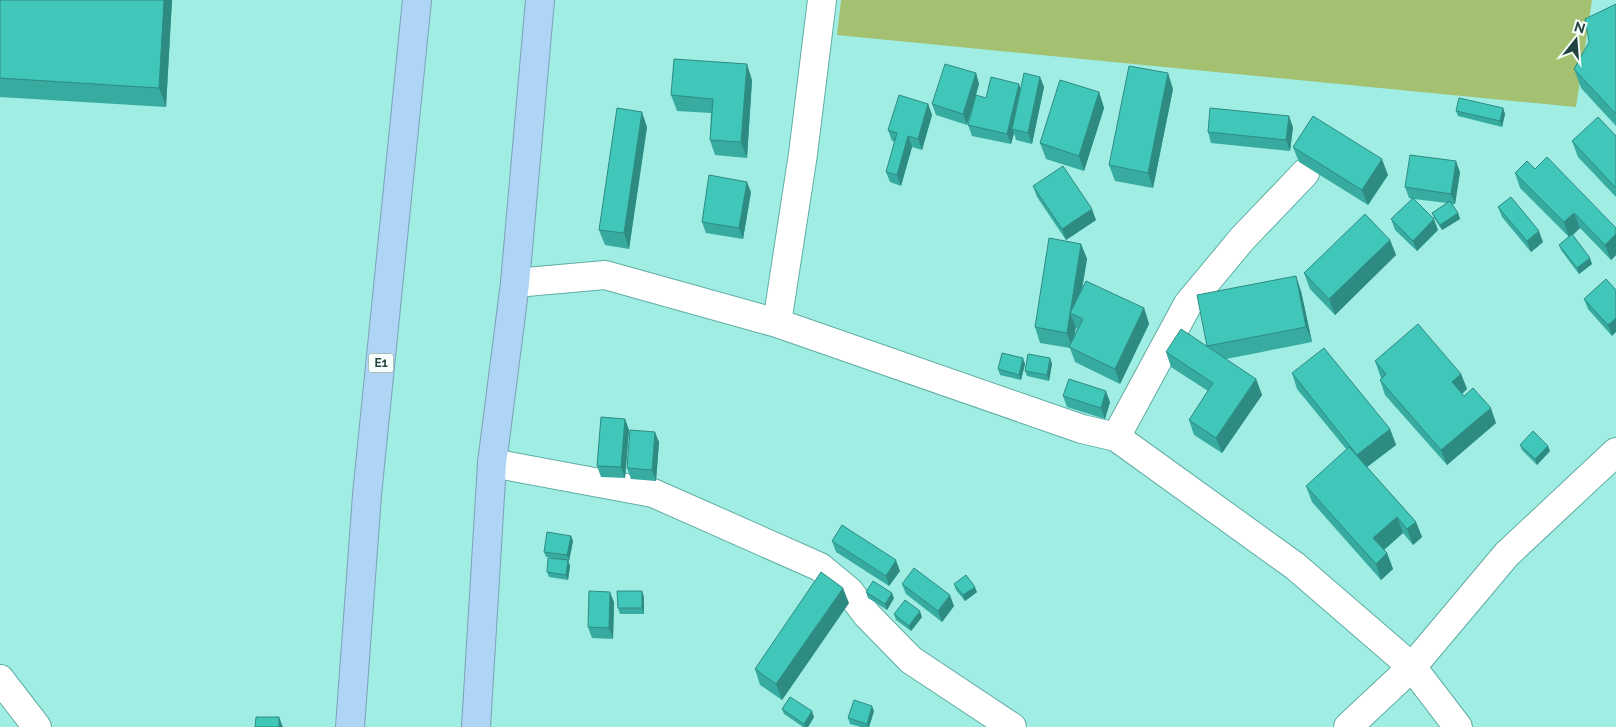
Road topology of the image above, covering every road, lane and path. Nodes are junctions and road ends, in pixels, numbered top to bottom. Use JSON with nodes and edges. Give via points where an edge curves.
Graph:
{"nodes":[{"id":1,"x":417,"y":0,"type":"edge"},
{"id":2,"x":540,"y":0,"type":"edge"},
{"id":3,"x":822,"y":0,"type":"edge"},
{"id":4,"x":1305,"y":173,"type":"edge"},
{"id":5,"x":515,"y":283,"type":"junction"},
{"id":6,"x":777,"y":323,"type":"junction"},
{"id":7,"x":1116,"y":437,"type":"junction"},
{"id":8,"x":1616,"y":452,"type":"edge"},
{"id":9,"x":492,"y":463,"type":"junction"},
{"id":10,"x":1412,"y":667,"type":"junction"},
{"id":11,"x":0,"y":679,"type":"edge"},
{"id":12,"x":37,"y":727,"type":"edge"},
{"id":13,"x":350,"y":727,"type":"edge"},
{"id":14,"x":476,"y":727,"type":"edge"},
{"id":15,"x":1012,"y":727,"type":"edge"},
{"id":16,"x":1348,"y":727,"type":"edge"},
{"id":17,"x":1458,"y":727,"type":"edge"}],
"edges":[{"from":1,"to":13,"type":"highway","number":"E1","via":[[367,495]]},
{"from":2,"to":5,"type":"highway"},
{"from":3,"to":6,"type":"street"},
{"from":4,"to":7,"type":"street","via":[[1242,238],[1188,304]]},
{"from":5,"to":6,"type":"street","via":[[605,275]]},
{"from":5,"to":9,"type":"highway"},
{"from":6,"to":7,"type":"street","via":[[1082,429]]},
{"from":7,"to":10,"type":"street","via":[[1295,566]]},
{"from":8,"to":10,"type":"street","via":[[1507,554]]},
{"from":9,"to":14,"type":"highway"},
{"from":9,"to":15,"type":"street","via":[[653,493],[820,567],[849,591],[867,615],[911,660]]},
{"from":10,"to":16,"type":"street"},
{"from":10,"to":17,"type":"street"},
{"from":11,"to":12,"type":"street"}]}
